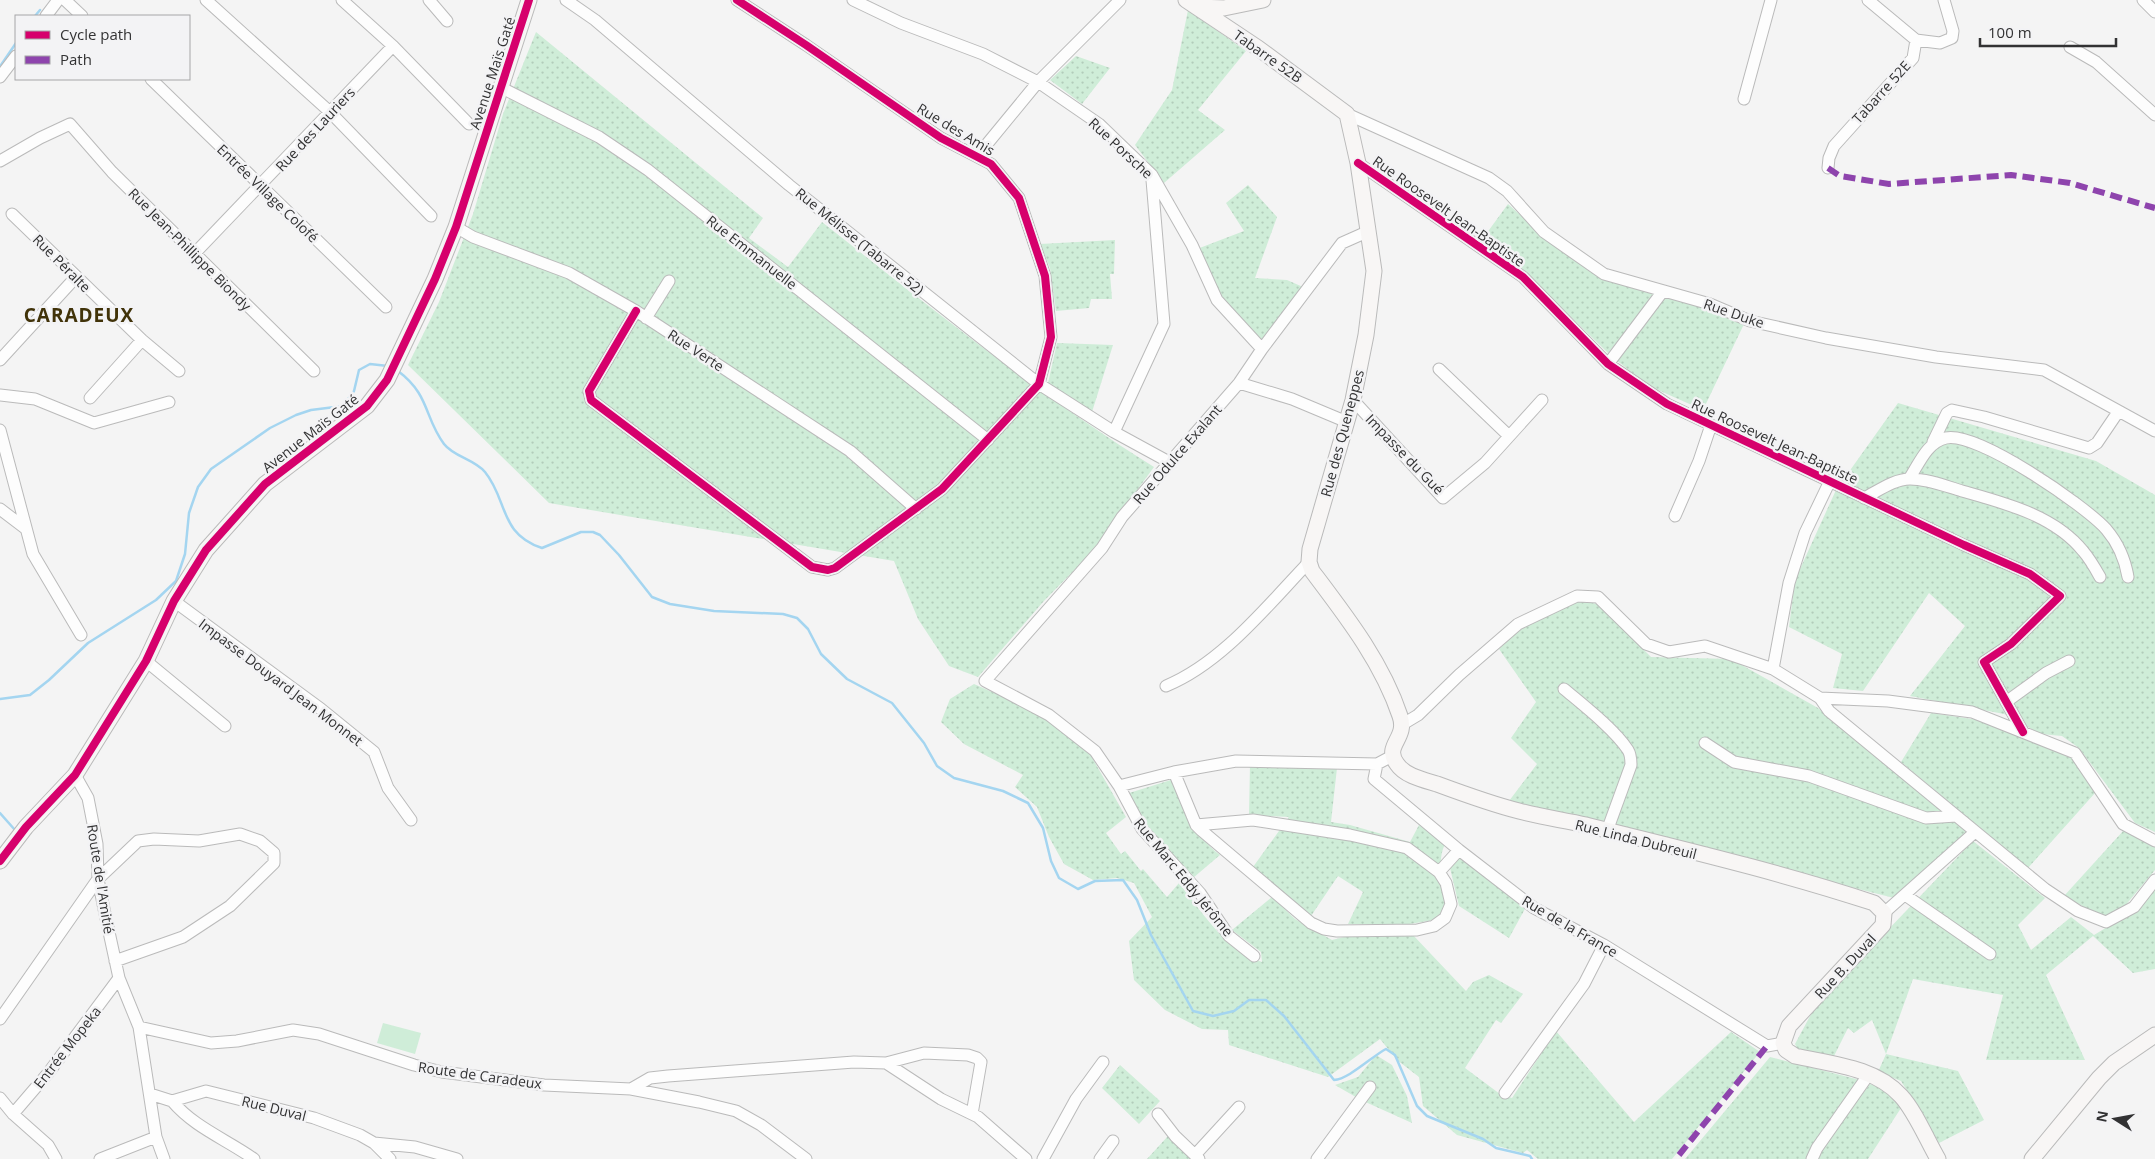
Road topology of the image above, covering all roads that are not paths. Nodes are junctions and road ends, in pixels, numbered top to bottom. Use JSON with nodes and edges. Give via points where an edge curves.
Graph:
{"nodes":[{"id":1,"x":58,"y":0,"type":"edge"},
{"id":2,"x":65,"y":0,"type":"edge"},
{"id":3,"x":206,"y":0,"type":"edge"},
{"id":4,"x":342,"y":0,"type":"edge"},
{"id":5,"x":429,"y":0,"type":"edge"},
{"id":6,"x":529,"y":0,"type":"edge"},
{"id":7,"x":566,"y":0,"type":"edge"},
{"id":8,"x":737,"y":0,"type":"edge"},
{"id":9,"x":853,"y":0,"type":"edge"},
{"id":10,"x":1120,"y":0,"type":"edge"},
{"id":11,"x":1263,"y":0,"type":"edge"},
{"id":12,"x":1771,"y":0,"type":"edge"},
{"id":13,"x":1868,"y":0,"type":"edge"},
{"id":14,"x":1944,"y":0,"type":"edge"},
{"id":15,"x":2143,"y":0,"type":"edge"},
{"id":16,"x":1192,"y":4,"type":"edge"},
{"id":17,"x":2155,"y":12,"type":"edge"},
{"id":18,"x":47,"y":15,"type":"edge"},
{"id":19,"x":81,"y":15,"type":"edge"},
{"id":20,"x":447,"y":21,"type":"dead end"},
{"id":21,"x":1916,"y":40,"type":"junction"},
{"id":22,"x":393,"y":46,"type":"junction"},
{"id":23,"x":2070,"y":47,"type":"dead end"},
{"id":24,"x":15,"y":57,"type":"edge"},
{"id":25,"x":1,"y":74,"type":"edge"},
{"id":26,"x":152,"y":80,"type":"edge"},
{"id":27,"x":1038,"y":82,"type":"junction"},
{"id":28,"x":500,"y":87,"type":"junction"},
{"id":29,"x":1744,"y":99,"type":"dead end"},
{"id":30,"x":330,"y":112,"type":"junction"},
{"id":31,"x":1347,"y":114,"type":"junction"},
{"id":32,"x":2155,"y":115,"type":"edge"},
{"id":33,"x":470,"y":124,"type":"dead end"},
{"id":34,"x":978,"y":155,"type":"junction"},
{"id":35,"x":0,"y":161,"type":"edge"},
{"id":36,"x":1358,"y":163,"type":"junction"},
{"id":37,"x":1828,"y":168,"type":"dead end"},
{"id":38,"x":1152,"y":175,"type":"junction"},
{"id":39,"x":1380,"y":178,"type":"junction"},
{"id":40,"x":261,"y":186,"type":"junction"},
{"id":41,"x":1363,"y":196,"type":"junction"},
{"id":42,"x":12,"y":214,"type":"dead end"},
{"id":43,"x":431,"y":216,"type":"dead end"},
{"id":44,"x":456,"y":227,"type":"junction"},
{"id":45,"x":1369,"y":231,"type":"junction"},
{"id":46,"x":194,"y":254,"type":"junction"},
{"id":47,"x":76,"y":278,"type":"junction"},
{"id":48,"x":669,"y":281,"type":"dead end"},
{"id":49,"x":1663,"y":291,"type":"junction"},
{"id":50,"x":386,"y":308,"type":"dead end"},
{"id":51,"x":636,"y":311,"type":"junction"},
{"id":52,"x":646,"y":318,"type":"junction"},
{"id":53,"x":142,"y":340,"type":"junction"},
{"id":54,"x":1262,"y":349,"type":"junction"},
{"id":55,"x":0,"y":360,"type":"edge"},
{"id":56,"x":1608,"y":364,"type":"junction"},
{"id":57,"x":1439,"y":369,"type":"dead end"},
{"id":58,"x":179,"y":371,"type":"dead end"},
{"id":59,"x":314,"y":371,"type":"dead end"},
{"id":60,"x":1239,"y":383,"type":"junction"},
{"id":61,"x":1039,"y":384,"type":"junction"},
{"id":62,"x":0,"y":395,"type":"edge"},
{"id":63,"x":90,"y":398,"type":"dead end"},
{"id":64,"x":1353,"y":400,"type":"junction"},
{"id":65,"x":1542,"y":400,"type":"dead end"},
{"id":66,"x":169,"y":402,"type":"dead end"},
{"id":67,"x":2118,"y":412,"type":"junction"},
{"id":68,"x":1347,"y":422,"type":"junction"},
{"id":69,"x":1711,"y":425,"type":"junction"},
{"id":70,"x":0,"y":430,"type":"edge"},
{"id":71,"x":2155,"y":431,"type":"edge"},
{"id":72,"x":1114,"y":432,"type":"junction"},
{"id":73,"x":1509,"y":436,"type":"junction"},
{"id":74,"x":988,"y":440,"type":"junction"},
{"id":75,"x":1933,"y":442,"type":"junction"},
{"id":76,"x":1169,"y":462,"type":"junction"},
{"id":77,"x":1909,"y":479,"type":"junction"},
{"id":78,"x":1830,"y":481,"type":"junction"},
{"id":79,"x":1864,"y":498,"type":"junction"},
{"id":80,"x":0,"y":509,"type":"edge"},
{"id":81,"x":916,"y":509,"type":"junction"},
{"id":82,"x":1675,"y":516,"type":"dead end"},
{"id":83,"x":25,"y":528,"type":"junction"},
{"id":84,"x":1309,"y":562,"type":"junction"},
{"id":85,"x":2100,"y":577,"type":"dead end"},
{"id":86,"x":2128,"y":577,"type":"dead end"},
{"id":87,"x":174,"y":600,"type":"junction"},
{"id":88,"x":81,"y":635,"type":"dead end"},
{"id":89,"x":146,"y":661,"type":"junction"},
{"id":90,"x":2068,"y":661,"type":"dead end"},
{"id":91,"x":1773,"y":669,"type":"junction"},
{"id":92,"x":985,"y":681,"type":"joint"},
{"id":93,"x":1166,"y":686,"type":"dead end"},
{"id":94,"x":1564,"y":688,"type":"dead end"},
{"id":95,"x":1820,"y":698,"type":"junction"},
{"id":96,"x":2006,"y":702,"type":"junction"},
{"id":97,"x":1403,"y":724,"type":"junction"},
{"id":98,"x":225,"y":726,"type":"dead end"},
{"id":99,"x":2023,"y":732,"type":"junction"},
{"id":100,"x":1705,"y":743,"type":"dead end"},
{"id":101,"x":1392,"y":756,"type":"junction"},
{"id":102,"x":1377,"y":764,"type":"junction"},
{"id":103,"x":1174,"y":772,"type":"junction"},
{"id":104,"x":76,"y":775,"type":"junction"},
{"id":105,"x":1119,"y":786,"type":"junction"},
{"id":106,"x":1956,"y":816,"type":"junction"},
{"id":107,"x":411,"y":820,"type":"dead end"},
{"id":108,"x":1196,"y":825,"type":"junction"},
{"id":109,"x":1606,"y":832,"type":"junction"},
{"id":110,"x":1975,"y":832,"type":"junction"},
{"id":111,"x":2155,"y":841,"type":"edge"},
{"id":112,"x":1458,"y":850,"type":"junction"},
{"id":113,"x":0,"y":860,"type":"edge"},
{"id":114,"x":1439,"y":872,"type":"junction"},
{"id":115,"x":98,"y":879,"type":"junction"},
{"id":116,"x":2155,"y":880,"type":"edge"},
{"id":117,"x":1905,"y":895,"type":"junction"},
{"id":118,"x":1884,"y":913,"type":"junction"},
{"id":119,"x":1604,"y":945,"type":"junction"},
{"id":120,"x":1990,"y":954,"type":"dead end"},
{"id":121,"x":1254,"y":956,"type":"dead end"},
{"id":122,"x":115,"y":961,"type":"junction"},
{"id":123,"x":119,"y":978,"type":"junction"},
{"id":124,"x":0,"y":1019,"type":"edge"},
{"id":125,"x":139,"y":1027,"type":"junction"},
{"id":126,"x":2155,"y":1035,"type":"edge"},
{"id":127,"x":1783,"y":1043,"type":"junction"},
{"id":128,"x":1103,"y":1062,"type":"dead end"},
{"id":129,"x":886,"y":1063,"type":"junction"},
{"id":130,"x":1869,"y":1074,"type":"junction"},
{"id":131,"x":1370,"y":1087,"type":"dead end"},
{"id":132,"x":631,"y":1089,"type":"junction"},
{"id":133,"x":1505,"y":1093,"type":"dead end"},
{"id":134,"x":150,"y":1094,"type":"junction"},
{"id":135,"x":0,"y":1098,"type":"edge"},
{"id":136,"x":172,"y":1101,"type":"junction"},
{"id":137,"x":1239,"y":1107,"type":"dead end"},
{"id":138,"x":13,"y":1114,"type":"junction"},
{"id":139,"x":972,"y":1114,"type":"junction"},
{"id":140,"x":1158,"y":1114,"type":"dead end"},
{"id":141,"x":156,"y":1137,"type":"junction"},
{"id":142,"x":1113,"y":1141,"type":"dead end"},
{"id":143,"x":374,"y":1143,"type":"junction"},
{"id":144,"x":1197,"y":1157,"type":"edge"},
{"id":145,"x":54,"y":1158,"type":"edge"},
{"id":146,"x":100,"y":1159,"type":"edge"},
{"id":147,"x":164,"y":1159,"type":"edge"},
{"id":148,"x":254,"y":1159,"type":"edge"},
{"id":149,"x":390,"y":1159,"type":"edge"},
{"id":150,"x":457,"y":1159,"type":"edge"},
{"id":151,"x":806,"y":1159,"type":"edge"},
{"id":152,"x":1026,"y":1159,"type":"edge"},
{"id":153,"x":1043,"y":1159,"type":"edge"},
{"id":154,"x":1100,"y":1159,"type":"edge"},
{"id":155,"x":1317,"y":1159,"type":"edge"},
{"id":156,"x":1812,"y":1159,"type":"edge"},
{"id":157,"x":1938,"y":1159,"type":"edge"},
{"id":158,"x":2032,"y":1159,"type":"edge"}],
"edges":[{"from":1,"to":18,"type":"street"},
{"from":2,"to":19,"type":"street"},
{"from":3,"to":30,"type":"street"},
{"from":4,"to":22,"type":"street"},
{"from":5,"to":20,"type":"street"},
{"from":6,"to":28,"type":"street","name":"Avenue Maïs Gaté"},
{"from":7,"to":61,"type":"street","name":"Rue Mélisse (Tabarre 52)","via":[[595,20],[789,185]]},
{"from":8,"to":34,"type":"street","name":"Rue des Amis","via":[[941,138]]},
{"from":9,"to":27,"type":"street","name":"Rue Porsche","via":[[901,23],[983,54]]},
{"from":10,"to":27,"type":"street"},
{"from":11,"to":16,"type":"street","via":[[1224,8]]},
{"from":12,"to":29,"type":"street"},
{"from":13,"to":21,"type":"street"},
{"from":14,"to":21,"type":"street","via":[[1952,38],[1940,42]]},
{"from":15,"to":17,"type":"street"},
{"from":16,"to":31,"type":"street","name":"Tabarre 52B"},
{"from":21,"to":37,"type":"street","name":"Tabarre 52E","via":[[1912,58],[1834,146],[1828,158]]},
{"from":22,"to":30,"type":"street","name":"Rue des Lauriers"},
{"from":22,"to":33,"type":"street"},
{"from":23,"to":32,"type":"street","via":[[2096,62]]},
{"from":24,"to":25,"type":"street"},
{"from":26,"to":40,"type":"street","name":"Entrée Village Colofé"},
{"from":27,"to":34,"type":"street"},
{"from":27,"to":38,"type":"street","name":"Rue Porsche","via":[[1099,124]]},
{"from":28,"to":44,"type":"street","name":"Avenue Maïs Gaté"},
{"from":28,"to":74,"type":"street","name":"Rue Emmanuelle","via":[[599,137],[648,170]]},
{"from":30,"to":40,"type":"street","name":"Rue des Lauriers"},
{"from":30,"to":43,"type":"street"},
{"from":31,"to":36,"type":"street","name":"Rue des Queneppes"},
{"from":31,"to":49,"type":"street","name":"Rue Duke","via":[[1489,178],[1507,191],[1544,232],[1604,274]]},
{"from":34,"to":61,"type":"street","name":"Rue des Amis","via":[[991,164],[1019,198],[1044,276],[1051,337]]},
{"from":35,"to":46,"type":"street","name":"Rue Jean-Phillippe Biondy","via":[[70,124],[112,172]]},
{"from":36,"to":39,"type":"street","name":"Rue Roosevelt Jean-Baptiste"},
{"from":36,"to":41,"type":"street","name":"Rue des Queneppes"},
{"from":38,"to":54,"type":"street","name":"Rue Porsche","via":[[1192,245],[1217,300]]},
{"from":38,"to":72,"type":"street","via":[[1164,324]]},
{"from":39,"to":41,"type":"street","via":[[1369,184]]},
{"from":39,"to":56,"type":"street","name":"Rue Roosevelt Jean-Baptiste","via":[[1523,277]]},
{"from":40,"to":46,"type":"street","name":"Rue des Lauriers"},
{"from":40,"to":50,"type":"street","name":"Entrée Village Colofé"},
{"from":41,"to":45,"type":"street","name":"Rue des Queneppes"},
{"from":42,"to":47,"type":"street","name":"Rue Péralte"},
{"from":44,"to":51,"type":"street","name":"Rue Verte","via":[[473,237],[569,273]]},
{"from":44,"to":87,"type":"street","name":"Avenue Maïs Gaté","via":[[435,280],[387,380],[367,406],[265,484],[206,550]]},
{"from":45,"to":54,"type":"street","name":"Rue Odulce Exalant","via":[[1342,243]]},
{"from":45,"to":64,"type":"street","name":"Rue des Queneppes","via":[[1374,271]]},
{"from":46,"to":59,"type":"street","name":"Rue Jean-Phillippe Biondy"},
{"from":47,"to":53,"type":"street","name":"Rue Péralte"},
{"from":47,"to":55,"type":"street"},
{"from":48,"to":52,"type":"street"},
{"from":49,"to":56,"type":"street"},
{"from":49,"to":67,"type":"street","name":"Rue Duke","via":[[1710,304],[1750,321],[1826,338],[1936,357],[2044,370]]},
{"from":51,"to":52,"type":"street","name":"Rue Verte"},
{"from":51,"to":81,"type":"street","via":[[590,391],[590,400],[812,567],[835,568]]},
{"from":52,"to":81,"type":"street","name":"Rue Verte","via":[[850,451]]},
{"from":53,"to":58,"type":"street","name":"Rue Péralte"},
{"from":53,"to":63,"type":"street"},
{"from":54,"to":60,"type":"street","name":"Rue Odulce Exalant"},
{"from":56,"to":69,"type":"street","name":"Rue Roosevelt Jean-Baptiste","via":[[1667,404]]},
{"from":57,"to":73,"type":"street"},
{"from":60,"to":68,"type":"street","via":[[1292,399]]},
{"from":60,"to":76,"type":"street","name":"Rue Odulce Exalant"},
{"from":61,"to":72,"type":"street","name":"Rue Mélisse (Tabarre 52)"},
{"from":61,"to":74,"type":"street"},
{"from":62,"to":66,"type":"street","via":[[35,399],[94,422]]},
{"from":64,"to":68,"type":"street","name":"Rue des Queneppes"},
{"from":64,"to":73,"type":"street","name":"Impasse du Gué","via":[[1443,498],[1484,463]]},
{"from":65,"to":73,"type":"street","name":"Impasse du Gué"},
{"from":67,"to":71,"type":"street","name":"Rue Duke"},
{"from":67,"to":75,"type":"street","via":[[2097,443],[2089,448],[1952,410],[1947,413]]},
{"from":68,"to":84,"type":"street","name":"Rue des Queneppes"},
{"from":69,"to":78,"type":"street","name":"Rue Roosevelt Jean-Baptiste"},
{"from":69,"to":82,"type":"street"},
{"from":70,"to":83,"type":"street"},
{"from":72,"to":76,"type":"street","name":"Rue Mélisse (Tabarre 52)"},
{"from":74,"to":81,"type":"street","via":[[942,489]]},
{"from":75,"to":77,"type":"street"},
{"from":75,"to":86,"type":"street","via":[[1959,438],[1990,448],[2035,476],[2106,529],[2117,543]]},
{"from":76,"to":92,"type":"street","name":"Rue Odulce Exalant","via":[[1122,517],[1102,548]]},
{"from":77,"to":79,"type":"street"},
{"from":77,"to":85,"type":"street","via":[[1930,481],[2010,505],[2048,522],[2082,550]]},
{"from":78,"to":79,"type":"street","name":"Rue Roosevelt Jean-Baptiste"},
{"from":78,"to":91,"type":"street","via":[[1805,533],[1789,582]]},
{"from":79,"to":96,"type":"street","name":"Rue Roosevelt Jean-Baptiste","via":[[2030,574],[2060,596],[2011,644],[1984,662]]},
{"from":80,"to":83,"type":"street"},
{"from":83,"to":88,"type":"street","via":[[33,554]]},
{"from":84,"to":93,"type":"street","via":[[1220,652],[1188,677]]},
{"from":84,"to":97,"type":"street","via":[[1312,571],[1362,638]]},
{"from":87,"to":89,"type":"street","name":"Avenue Maïs Gaté"},
{"from":87,"to":107,"type":"street","name":"Impasse Douyard Jean Monnet","via":[[374,752],[388,788]]},
{"from":89,"to":98,"type":"street"},
{"from":89,"to":104,"type":"street","name":"Avenue Maïs Gaté"},
{"from":90,"to":96,"type":"street","via":[[2046,672]]},
{"from":91,"to":95,"type":"street"},
{"from":91,"to":97,"type":"street","via":[[1705,646],[1669,652],[1646,644],[1598,597],[1577,596],[1518,624],[1418,715]]},
{"from":92,"to":105,"type":"street","name":"Rue Marc Eddy Jérôme","via":[[1049,715],[1095,752]]},
{"from":94,"to":109,"type":"street","via":[[1596,716],[1631,757],[1631,765]]},
{"from":95,"to":99,"type":"street","via":[[1972,712]]},
{"from":95,"to":106,"type":"street","via":[[1829,711]]},
{"from":96,"to":99,"type":"street","name":"Rue Roosevelt Jean-Baptiste"},
{"from":97,"to":101,"type":"street"},
{"from":99,"to":111,"type":"street","via":[[2075,753],[2123,824]]},
{"from":100,"to":106,"type":"street","via":[[1734,762],[1810,776],[1926,818]]},
{"from":101,"to":102,"type":"street"},
{"from":101,"to":109,"type":"street","name":"Rue Linda Dubreuil","via":[[1408,774],[1476,798]]},
{"from":102,"to":103,"type":"street","via":[[1246,760]]},
{"from":102,"to":112,"type":"street","name":"Rue de la France","via":[[1374,779]]},
{"from":103,"to":105,"type":"street"},
{"from":103,"to":108,"type":"street"},
{"from":104,"to":113,"type":"street","name":"Avenue Maïs Gaté","via":[[26,827]]},
{"from":104,"to":115,"type":"street","name":"Route de l'Amitié","via":[[88,798],[97,844]]},
{"from":105,"to":121,"type":"street","name":"Rue Marc Eddy Jérôme","via":[[1142,829],[1200,893],[1229,936]]},
{"from":106,"to":110,"type":"street"},
{"from":108,"to":114,"type":"street","via":[[1253,820],[1350,835],[1407,848]]},
{"from":108,"to":114,"type":"street","via":[[1311,922],[1324,929],[1417,930],[1434,926],[1445,918],[1451,904],[1446,883]]},
{"from":109,"to":118,"type":"street","name":"Rue Linda Dubreuil","via":[[1833,889],[1874,903]]},
{"from":110,"to":116,"type":"street","via":[[2045,889],[2078,911],[2106,922],[2134,907]]},
{"from":110,"to":117,"type":"street","name":"Rue B. Duval"},
{"from":112,"to":114,"type":"street"},
{"from":112,"to":119,"type":"street","name":"Rue de la France","via":[[1534,908]]},
{"from":115,"to":122,"type":"street","name":"Route de l'Amitié"},
{"from":115,"to":122,"type":"street","via":[[138,841],[199,841],[240,834],[260,840],[274,853],[274,863],[230,906],[183,937]]},
{"from":115,"to":124,"type":"street"},
{"from":117,"to":118,"type":"street","name":"Rue B. Duval"},
{"from":117,"to":120,"type":"street"},
{"from":118,"to":127,"type":"street","name":"Rue B. Duval","via":[[1883,925],[1789,1026]]},
{"from":119,"to":127,"type":"street","name":"Rue de la France","via":[[1767,1046]]},
{"from":119,"to":133,"type":"street","via":[[1584,984]]},
{"from":122,"to":123,"type":"street","name":"Route de l'Amitié"},
{"from":123,"to":125,"type":"street","name":"Route de l'Amitié"},
{"from":123,"to":138,"type":"street","name":"Entrée Mopeka","via":[[49,1072]]},
{"from":125,"to":132,"type":"street","name":"Route de Caradeux","via":[[211,1043],[293,1030],[320,1034],[414,1066],[442,1072],[544,1085]]},
{"from":125,"to":134,"type":"street","name":"Route de l'Amitié"},
{"from":126,"to":158,"type":"street","via":[[2114,1063],[2099,1078]]},
{"from":127,"to":130,"type":"street","via":[[1786,1050],[1795,1056]]},
{"from":128,"to":153,"type":"street","via":[[1076,1099]]},
{"from":129,"to":132,"type":"street","via":[[854,1062],[668,1076],[650,1078]]},
{"from":129,"to":139,"type":"street","via":[[941,1099]]},
{"from":129,"to":139,"type":"street","via":[[924,1053],[978,1058],[980,1072]]},
{"from":130,"to":156,"type":"street"},
{"from":130,"to":157,"type":"street","via":[[1902,1097]]},
{"from":131,"to":155,"type":"street"},
{"from":132,"to":151,"type":"street","name":"Route de Caradeux","via":[[736,1111]]},
{"from":134,"to":136,"type":"street"},
{"from":134,"to":141,"type":"street","name":"Route de l'Amitié"},
{"from":135,"to":138,"type":"street"},
{"from":136,"to":143,"type":"street","name":"Rue Duval","via":[[206,1091],[314,1118]]},
{"from":136,"to":148,"type":"street","via":[[203,1129]]},
{"from":137,"to":144,"type":"street"},
{"from":138,"to":145,"type":"street","via":[[48,1145]]},
{"from":139,"to":152,"type":"street"},
{"from":140,"to":144,"type":"street","via":[[1174,1136]]},
{"from":141,"to":146,"type":"street"},
{"from":141,"to":147,"type":"street","name":"Route de l'Amitié"},
{"from":142,"to":154,"type":"street"},
{"from":143,"to":149,"type":"street","name":"Rue Duval"},
{"from":143,"to":150,"type":"street","via":[[416,1147]]}]}
